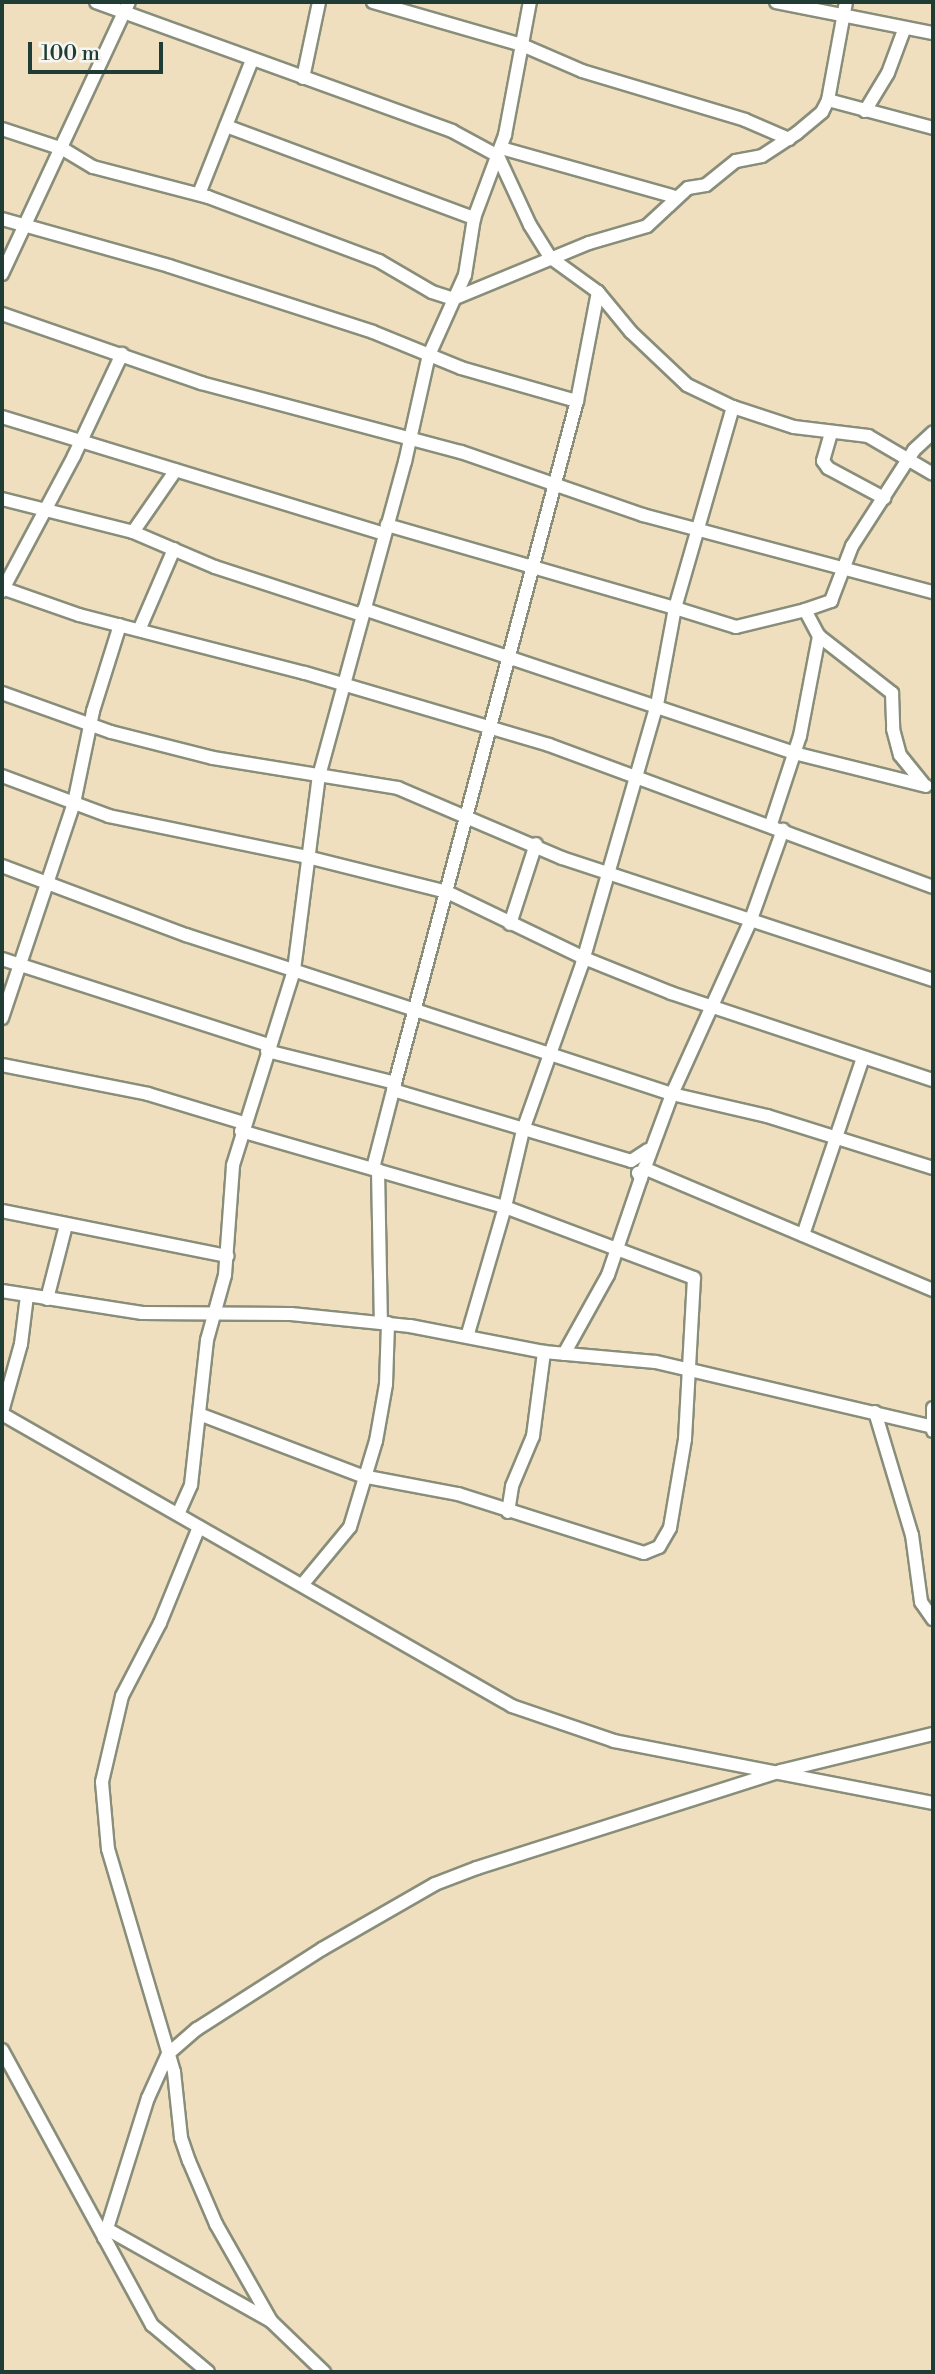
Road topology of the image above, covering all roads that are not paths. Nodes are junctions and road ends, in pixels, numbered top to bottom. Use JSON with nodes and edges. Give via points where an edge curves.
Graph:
{"nodes":[{"id":1,"x":96,"y":2,"type":"edge"},
{"id":2,"x":319,"y":2,"type":"edge"},
{"id":3,"x":373,"y":2,"type":"edge"},
{"id":4,"x":530,"y":2,"type":"edge"},
{"id":5,"x":776,"y":2,"type":"edge"},
{"id":6,"x":126,"y":7,"type":"edge"},
{"id":7,"x":845,"y":8,"type":"edge"},
{"id":8,"x":904,"y":30,"type":"junction"},
{"id":9,"x":933,"y":33,"type":"edge"},
{"id":10,"x":522,"y":46,"type":"junction"},
{"id":11,"x":252,"y":60,"type":"junction"},
{"id":12,"x":303,"y":78,"type":"junction"},
{"id":13,"x":828,"y":100,"type":"junction"},
{"id":14,"x":865,"y":111,"type":"junction"},
{"id":15,"x":226,"y":126,"type":"junction"},
{"id":16,"x":933,"y":128,"type":"edge"},
{"id":17,"x":2,"y":129,"type":"edge"},
{"id":18,"x":789,"y":139,"type":"junction"},
{"id":19,"x":63,"y":149,"type":"junction"},
{"id":20,"x":500,"y":152,"type":"junction"},
{"id":21,"x":199,"y":194,"type":"junction"},
{"id":22,"x":675,"y":197,"type":"junction"},
{"id":23,"x":474,"y":218,"type":"junction"},
{"id":24,"x":2,"y":219,"type":"edge"},
{"id":25,"x":24,"y":225,"type":"junction"},
{"id":26,"x":551,"y":258,"type":"junction"},
{"id":27,"x":2,"y":274,"type":"edge"},
{"id":28,"x":598,"y":292,"type":"junction"},
{"id":29,"x":453,"y":299,"type":"junction"},
{"id":30,"x":2,"y":314,"type":"edge"},
{"id":31,"x":122,"y":354,"type":"junction"},
{"id":32,"x":429,"y":355,"type":"junction"},
{"id":33,"x":578,"y":401,"type":"junction"},
{"id":34,"x":733,"y":408,"type":"junction"},
{"id":35,"x":2,"y":417,"type":"edge"},
{"id":36,"x":933,"y":432,"type":"edge"},
{"id":37,"x":831,"y":433,"type":"junction"},
{"id":38,"x":409,"y":438,"type":"junction"},
{"id":39,"x":82,"y":441,"type":"junction"},
{"id":40,"x":906,"y":461,"type":"junction"},
{"id":41,"x":176,"y":470,"type":"junction"},
{"id":42,"x":933,"y":474,"type":"edge"},
{"id":43,"x":556,"y":484,"type":"junction"},
{"id":44,"x":884,"y":498,"type":"junction"},
{"id":45,"x":2,"y":499,"type":"edge"},
{"id":46,"x":43,"y":512,"type":"junction"},
{"id":47,"x":386,"y":530,"type":"junction"},
{"id":48,"x":698,"y":531,"type":"junction"},
{"id":49,"x":133,"y":532,"type":"junction"},
{"id":50,"x":174,"y":550,"type":"junction"},
{"id":51,"x":533,"y":564,"type":"junction"},
{"id":52,"x":841,"y":568,"type":"junction"},
{"id":53,"x":2,"y":589,"type":"edge"},
{"id":54,"x":933,"y":592,"type":"edge"},
{"id":55,"x":675,"y":608,"type":"junction"},
{"id":56,"x":805,"y":610,"type":"junction"},
{"id":57,"x":363,"y":612,"type":"junction"},
{"id":58,"x":120,"y":625,"type":"junction"},
{"id":59,"x":140,"y":628,"type":"junction"},
{"id":60,"x":819,"y":636,"type":"junction"},
{"id":61,"x":835,"y":647,"type":"junction"},
{"id":62,"x":506,"y":656,"type":"junction"},
{"id":63,"x":815,"y":669,"type":"junction"},
{"id":64,"x":343,"y":684,"type":"junction"},
{"id":65,"x":2,"y":693,"type":"edge"},
{"id":66,"x":657,"y":705,"type":"junction"},
{"id":67,"x":90,"y":724,"type":"junction"},
{"id":68,"x":489,"y":730,"type":"junction"},
{"id":69,"x":794,"y":752,"type":"junction"},
{"id":70,"x":2,"y":776,"type":"edge"},
{"id":71,"x":320,"y":776,"type":"junction"},
{"id":72,"x":635,"y":779,"type":"junction"},
{"id":73,"x":930,"y":788,"type":"edge"},
{"id":74,"x":74,"y":803,"type":"junction"},
{"id":75,"x":468,"y":819,"type":"junction"},
{"id":76,"x":777,"y":827,"type":"junction"},
{"id":77,"x":536,"y":844,"type":"junction"},
{"id":78,"x":311,"y":858,"type":"junction"},
{"id":79,"x":2,"y":866,"type":"edge"},
{"id":80,"x":607,"y":873,"type":"junction"},
{"id":81,"x":49,"y":883,"type":"junction"},
{"id":82,"x":933,"y":887,"type":"edge"},
{"id":83,"x":447,"y":892,"type":"junction"},
{"id":84,"x":750,"y":922,"type":"junction"},
{"id":85,"x":510,"y":924,"type":"junction"},
{"id":86,"x":584,"y":958,"type":"junction"},
{"id":87,"x":2,"y":959,"type":"edge"},
{"id":88,"x":18,"y":966,"type":"junction"},
{"id":89,"x":294,"y":970,"type":"junction"},
{"id":90,"x":933,"y":979,"type":"edge"},
{"id":91,"x":712,"y":1006,"type":"junction"},
{"id":92,"x":416,"y":1008,"type":"junction"},
{"id":93,"x":2,"y":1018,"type":"edge"},
{"id":94,"x":267,"y":1048,"type":"junction"},
{"id":95,"x":548,"y":1051,"type":"junction"},
{"id":96,"x":863,"y":1058,"type":"junction"},
{"id":97,"x":2,"y":1065,"type":"edge"},
{"id":98,"x":933,"y":1080,"type":"edge"},
{"id":99,"x":394,"y":1087,"type":"junction"},
{"id":100,"x":672,"y":1094,"type":"junction"},
{"id":101,"x":242,"y":1127,"type":"junction"},
{"id":102,"x":523,"y":1130,"type":"junction"},
{"id":103,"x":837,"y":1139,"type":"junction"},
{"id":104,"x":648,"y":1150,"type":"junction"},
{"id":105,"x":631,"y":1161,"type":"junction"},
{"id":106,"x":933,"y":1168,"type":"edge"},
{"id":107,"x":376,"y":1169,"type":"junction"},
{"id":108,"x":642,"y":1173,"type":"junction"},
{"id":109,"x":505,"y":1207,"type":"junction"},
{"id":110,"x":2,"y":1211,"type":"edge"},
{"id":111,"x":66,"y":1226,"type":"junction"},
{"id":112,"x":803,"y":1235,"type":"junction"},
{"id":113,"x":616,"y":1248,"type":"junction"},
{"id":114,"x":228,"y":1256,"type":"junction"},
{"id":115,"x":933,"y":1290,"type":"edge"},
{"id":116,"x":2,"y":1291,"type":"edge"},
{"id":117,"x":27,"y":1296,"type":"junction"},
{"id":118,"x":47,"y":1299,"type":"junction"},
{"id":119,"x":212,"y":1315,"type":"junction"},
{"id":120,"x":384,"y":1323,"type":"junction"},
{"id":121,"x":467,"y":1337,"type":"junction"},
{"id":122,"x":544,"y":1352,"type":"junction"},
{"id":123,"x":564,"y":1354,"type":"junction"},
{"id":124,"x":687,"y":1368,"type":"junction"},
{"id":125,"x":933,"y":1408,"type":"edge"},
{"id":126,"x":875,"y":1412,"type":"junction"},
{"id":127,"x":2,"y":1413,"type":"edge"},
{"id":128,"x":199,"y":1414,"type":"junction"},
{"id":129,"x":932,"y":1429,"type":"edge"},
{"id":130,"x":362,"y":1476,"type":"junction"},
{"id":131,"x":178,"y":1512,"type":"junction"},
{"id":132,"x":508,"y":1512,"type":"junction"},
{"id":133,"x":199,"y":1527,"type":"junction"},
{"id":134,"x":302,"y":1585,"type":"junction"},
{"id":135,"x":933,"y":1619,"type":"edge"},
{"id":136,"x":933,"y":1734,"type":"edge"},
{"id":137,"x":781,"y":1771,"type":"junction"},
{"id":138,"x":933,"y":1803,"type":"edge"},
{"id":139,"x":2,"y":2050,"type":"edge"},
{"id":140,"x":168,"y":2054,"type":"junction"},
{"id":141,"x":106,"y":2233,"type":"junction"},
{"id":142,"x":271,"y":2321,"type":"junction"},
{"id":143,"x":208,"y":2372,"type":"edge"},
{"id":144,"x":324,"y":2372,"type":"edge"}],
"edges":[{"from":1,"to":6,"type":"street"},
{"from":2,"to":12,"type":"street"},
{"from":3,"to":10,"type":"street"},
{"from":4,"to":10,"type":"street"},
{"from":5,"to":7,"type":"street"},
{"from":6,"to":11,"type":"street"},
{"from":6,"to":19,"type":"street"},
{"from":7,"to":8,"type":"street"},
{"from":7,"to":13,"type":"street"},
{"from":8,"to":9,"type":"street"},
{"from":8,"to":14,"type":"street","via":[[888,73]]},
{"from":10,"to":18,"type":"street","via":[[582,71],[745,120]]},
{"from":10,"to":20,"type":"street"},
{"from":11,"to":12,"type":"street"},
{"from":11,"to":15,"type":"street"},
{"from":12,"to":20,"type":"street"},
{"from":13,"to":14,"type":"street"},
{"from":13,"to":18,"type":"street","via":[[817,117]]},
{"from":14,"to":16,"type":"street"},
{"from":15,"to":21,"type":"street"},
{"from":15,"to":23,"type":"street"},
{"from":17,"to":19,"type":"street"},
{"from":18,"to":22,"type":"street","via":[[762,156],[736,161],[706,185],[688,188]]},
{"from":19,"to":21,"type":"street","via":[[93,167]]},
{"from":19,"to":25,"type":"street"},
{"from":20,"to":22,"type":"street"},
{"from":20,"to":23,"type":"street"},
{"from":20,"to":26,"type":"street","via":[[530,225]]},
{"from":21,"to":29,"type":"street","via":[[385,263],[432,292]]},
{"from":22,"to":26,"type":"street","via":[[647,226]]},
{"from":23,"to":29,"type":"street","via":[[465,275]]},
{"from":24,"to":25,"type":"street"},
{"from":25,"to":27,"type":"street"},
{"from":25,"to":32,"type":"street","via":[[204,277]]},
{"from":26,"to":28,"type":"street"},
{"from":26,"to":29,"type":"street"},
{"from":28,"to":33,"type":"street"},
{"from":28,"to":34,"type":"street","via":[[665,368]]},
{"from":29,"to":32,"type":"street"},
{"from":30,"to":31,"type":"street"},
{"from":31,"to":38,"type":"street","via":[[201,383]]},
{"from":31,"to":39,"type":"street"},
{"from":32,"to":33,"type":"street"},
{"from":32,"to":38,"type":"street"},
{"from":33,"to":43,"type":"street"},
{"from":34,"to":37,"type":"street"},
{"from":34,"to":48,"type":"street"},
{"from":35,"to":39,"type":"street"},
{"from":36,"to":40,"type":"street"},
{"from":37,"to":40,"type":"street","via":[[868,436]]},
{"from":37,"to":44,"type":"street","via":[[823,461],[828,468]]},
{"from":38,"to":43,"type":"street"},
{"from":38,"to":47,"type":"street"},
{"from":39,"to":41,"type":"street"},
{"from":39,"to":46,"type":"street"},
{"from":40,"to":42,"type":"street"},
{"from":40,"to":44,"type":"street"},
{"from":41,"to":47,"type":"street"},
{"from":41,"to":49,"type":"street"},
{"from":43,"to":48,"type":"street"},
{"from":43,"to":51,"type":"street"},
{"from":44,"to":52,"type":"street"},
{"from":45,"to":46,"type":"street"},
{"from":46,"to":49,"type":"street"},
{"from":46,"to":53,"type":"street"},
{"from":47,"to":51,"type":"street"},
{"from":47,"to":57,"type":"street"},
{"from":48,"to":52,"type":"street"},
{"from":48,"to":55,"type":"street"},
{"from":49,"to":50,"type":"street"},
{"from":50,"to":57,"type":"street"},
{"from":50,"to":59,"type":"street"},
{"from":51,"to":55,"type":"street"},
{"from":51,"to":62,"type":"street"},
{"from":52,"to":54,"type":"street"},
{"from":52,"to":56,"type":"street","via":[[831,601]]},
{"from":53,"to":58,"type":"street"},
{"from":55,"to":56,"type":"street","via":[[736,627]]},
{"from":55,"to":66,"type":"street"},
{"from":56,"to":60,"type":"street"},
{"from":57,"to":62,"type":"street"},
{"from":57,"to":64,"type":"street"},
{"from":58,"to":59,"type":"street"},
{"from":58,"to":67,"type":"street"},
{"from":59,"to":64,"type":"street"},
{"from":60,"to":61,"type":"street"},
{"from":60,"to":63,"type":"street"},
{"from":61,"to":63,"type":"street"},
{"from":61,"to":73,"type":"street","via":[[892,693],[893,729],[900,755]]},
{"from":62,"to":66,"type":"street"},
{"from":62,"to":68,"type":"street"},
{"from":63,"to":69,"type":"street"},
{"from":64,"to":68,"type":"street"},
{"from":64,"to":71,"type":"street"},
{"from":65,"to":67,"type":"street"},
{"from":66,"to":69,"type":"street"},
{"from":66,"to":72,"type":"street"},
{"from":67,"to":71,"type":"street","via":[[213,758]]},
{"from":67,"to":74,"type":"street"},
{"from":68,"to":72,"type":"street","via":[[549,745]]},
{"from":68,"to":75,"type":"street"},
{"from":69,"to":73,"type":"street"},
{"from":69,"to":76,"type":"street"},
{"from":70,"to":74,"type":"street","via":[[50,790]]},
{"from":71,"to":75,"type":"street","via":[[398,788]]},
{"from":71,"to":78,"type":"street"},
{"from":72,"to":76,"type":"street"},
{"from":72,"to":80,"type":"street"},
{"from":74,"to":78,"type":"street","via":[[164,829]]},
{"from":74,"to":81,"type":"street"},
{"from":75,"to":77,"type":"street"},
{"from":75,"to":83,"type":"street"},
{"from":76,"to":82,"type":"street"},
{"from":76,"to":84,"type":"street"},
{"from":77,"to":80,"type":"street"},
{"from":77,"to":85,"type":"street"},
{"from":78,"to":83,"type":"street"},
{"from":78,"to":89,"type":"street"},
{"from":79,"to":81,"type":"street"},
{"from":80,"to":84,"type":"street"},
{"from":80,"to":86,"type":"street"},
{"from":81,"to":88,"type":"street"},
{"from":81,"to":89,"type":"street"},
{"from":83,"to":85,"type":"street"},
{"from":83,"to":92,"type":"street"},
{"from":84,"to":90,"type":"street"},
{"from":84,"to":91,"type":"street"},
{"from":85,"to":86,"type":"street"},
{"from":86,"to":91,"type":"street"},
{"from":86,"to":95,"type":"street"},
{"from":87,"to":88,"type":"street"},
{"from":88,"to":93,"type":"street"},
{"from":88,"to":94,"type":"street"},
{"from":89,"to":92,"type":"street"},
{"from":89,"to":94,"type":"street"},
{"from":91,"to":96,"type":"street"},
{"from":91,"to":100,"type":"street"},
{"from":92,"to":95,"type":"street"},
{"from":92,"to":99,"type":"street"},
{"from":94,"to":99,"type":"street"},
{"from":94,"to":101,"type":"street"},
{"from":95,"to":100,"type":"street"},
{"from":95,"to":102,"type":"street"},
{"from":96,"to":98,"type":"street"},
{"from":96,"to":103,"type":"street"},
{"from":97,"to":101,"type":"street","via":[[148,1094]]},
{"from":99,"to":102,"type":"street"},
{"from":99,"to":107,"type":"street"},
{"from":100,"to":103,"type":"street"},
{"from":100,"to":104,"type":"street"},
{"from":101,"to":107,"type":"street"},
{"from":101,"to":114,"type":"street","via":[[229,1200]]},
{"from":102,"to":105,"type":"street"},
{"from":102,"to":109,"type":"street"},
{"from":103,"to":106,"type":"street"},
{"from":103,"to":112,"type":"street"},
{"from":104,"to":105,"type":"street"},
{"from":104,"to":108,"type":"street"},
{"from":105,"to":108,"type":"street"},
{"from":107,"to":109,"type":"street"},
{"from":107,"to":120,"type":"street"},
{"from":108,"to":112,"type":"street"},
{"from":108,"to":113,"type":"street"},
{"from":109,"to":113,"type":"street"},
{"from":109,"to":121,"type":"street"},
{"from":110,"to":111,"type":"street"},
{"from":111,"to":114,"type":"street"},
{"from":111,"to":118,"type":"street"},
{"from":112,"to":115,"type":"street"},
{"from":113,"to":123,"type":"street","via":[[600,1292]]},
{"from":113,"to":124,"type":"street","via":[[694,1278]]},
{"from":114,"to":119,"type":"street"},
{"from":116,"to":117,"type":"street"},
{"from":117,"to":118,"type":"street"},
{"from":117,"to":127,"type":"street","via":[[21,1344]]},
{"from":118,"to":119,"type":"street","via":[[142,1313]]},
{"from":119,"to":120,"type":"street","via":[[291,1314]]},
{"from":119,"to":128,"type":"street"},
{"from":120,"to":121,"type":"street"},
{"from":120,"to":130,"type":"street","via":[[386,1384],[376,1441]]},
{"from":121,"to":122,"type":"street"},
{"from":122,"to":123,"type":"street"},
{"from":122,"to":132,"type":"street","via":[[533,1436],[512,1486]]},
{"from":123,"to":124,"type":"street"},
{"from":124,"to":126,"type":"street"},
{"from":124,"to":132,"type":"street","via":[[685,1439],[670,1528],[659,1547],[644,1553]]},
{"from":125,"to":129,"type":"street"},
{"from":126,"to":129,"type":"street"},
{"from":126,"to":135,"type":"street","via":[[912,1535],[921,1602]]},
{"from":127,"to":131,"type":"street","via":[[152,1502]]},
{"from":128,"to":130,"type":"street"},
{"from":128,"to":131,"type":"street","via":[[191,1485]]},
{"from":130,"to":132,"type":"street","via":[[458,1494]]},
{"from":130,"to":134,"type":"street","via":[[350,1527]]},
{"from":131,"to":133,"type":"street"},
{"from":133,"to":134,"type":"street"},
{"from":133,"to":140,"type":"street","via":[[160,1623],[129,1678],[102,1782],[108,1849]]},
{"from":134,"to":137,"type":"street","via":[[512,1706],[560,1726],[668,1752]]},
{"from":136,"to":137,"type":"street"},
{"from":137,"to":138,"type":"street"},
{"from":137,"to":140,"type":"street","via":[[435,1884],[322,1949],[197,2029]]},
{"from":139,"to":141,"type":"street"},
{"from":140,"to":141,"type":"street","via":[[148,2098]]},
{"from":140,"to":142,"type":"street","via":[[178,2090],[184,2149],[216,2224]]},
{"from":141,"to":142,"type":"street"},
{"from":141,"to":143,"type":"street","via":[[152,2325]]},
{"from":142,"to":144,"type":"street"}]}
